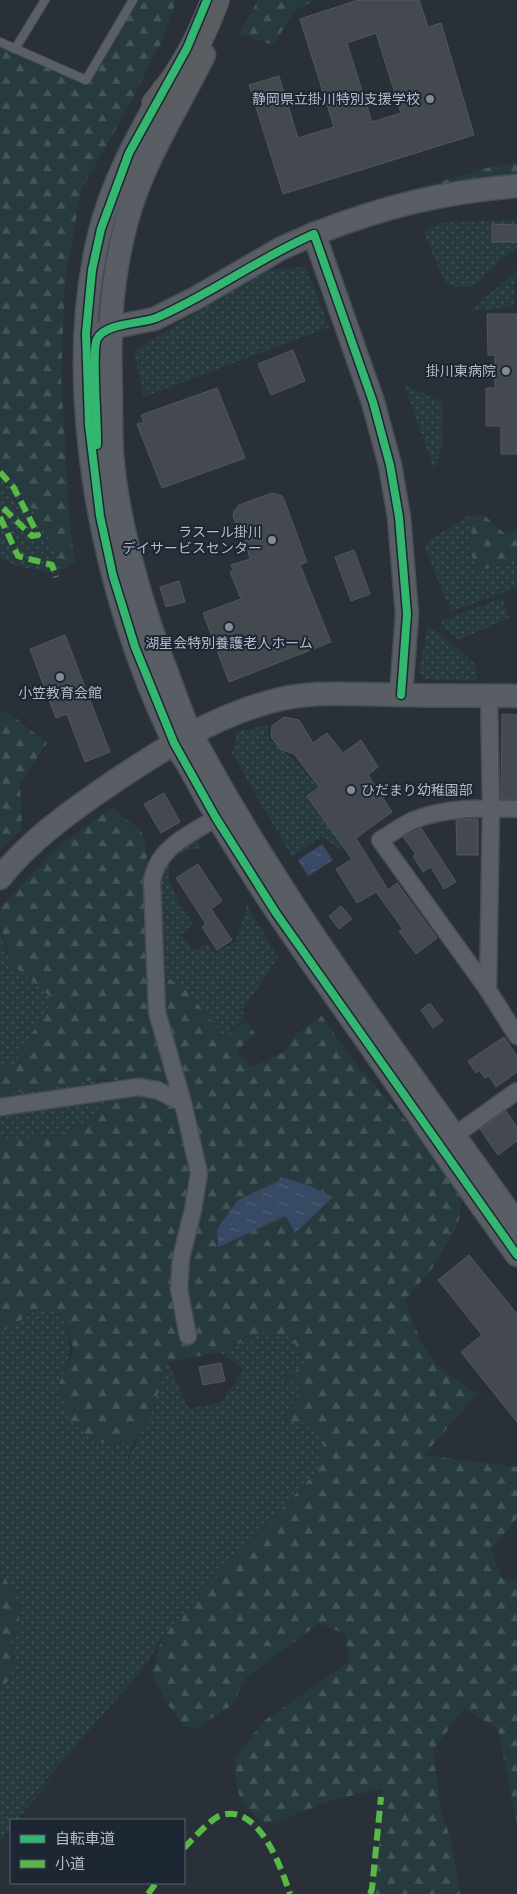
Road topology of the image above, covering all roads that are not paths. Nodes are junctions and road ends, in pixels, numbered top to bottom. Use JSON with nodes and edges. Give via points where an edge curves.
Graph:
{"nodes":[{"id":1,"x":45,"y":0,"type":"edge"},
{"id":2,"x":133,"y":0,"type":"edge"},
{"id":3,"x":207,"y":0,"type":"edge"},
{"id":4,"x":215,"y":0,"type":"edge"},
{"id":5,"x":228,"y":0,"type":"edge"},
{"id":6,"x":0,"y":42,"type":"edge"},
{"id":7,"x":15,"y":49,"type":"junction"},
{"id":8,"x":156,"y":104,"type":"junction"},
{"id":9,"x":517,"y":186,"type":"edge"},
{"id":10,"x":314,"y":234,"type":"junction"},
{"id":11,"x":88,"y":298,"type":"junction"},
{"id":12,"x":109,"y":328,"type":"junction"},
{"id":13,"x":96,"y":484,"type":"junction"},
{"id":14,"x":401,"y":696,"type":"junction"},
{"id":15,"x":489,"y":696,"type":"junction"},
{"id":16,"x":517,"y":696,"type":"edge"},
{"id":17,"x":182,"y":738,"type":"junction"},
{"id":18,"x":491,"y":808,"type":"junction"},
{"id":19,"x":517,"y":809,"type":"edge"},
{"id":20,"x":216,"y":818,"type":"junction"},
{"id":21,"x":0,"y":878,"type":"edge"},
{"id":22,"x":488,"y":990,"type":"junction"},
{"id":23,"x":517,"y":1036,"type":"edge"},
{"id":24,"x":517,"y":1091,"type":"edge"},
{"id":25,"x":183,"y":1103,"type":"junction"},
{"id":26,"x":0,"y":1107,"type":"edge"},
{"id":27,"x":455,"y":1135,"type":"junction"},
{"id":28,"x":517,"y":1224,"type":"edge"},
{"id":29,"x":517,"y":1255,"type":"edge"},
{"id":30,"x":188,"y":1336,"type":"dead end"}],
"edges":[{"from":1,"to":7,"type":"lane"},
{"from":2,"to":7,"type":"lane","via":[[86,80]]},
{"from":3,"to":8,"type":"street","via":[[187,48]]},
{"from":4,"to":8,"type":"highway","via":[[178,79]]},
{"from":5,"to":12,"type":"street","via":[[212,39],[138,186],[117,259]]},
{"from":6,"to":7,"type":"lane"},
{"from":8,"to":11,"type":"street","via":[[114,189],[101,229]]},
{"from":9,"to":10,"type":"street","via":[[468,190],[409,201]]},
{"from":10,"to":12,"type":"street","via":[[280,249],[196,298],[154,318]]},
{"from":10,"to":14,"type":"street","via":[[373,402],[390,465],[407,614]]},
{"from":11,"to":12,"type":"street","via":[[96,318]]},
{"from":11,"to":13,"type":"street","via":[[86,383]]},
{"from":12,"to":13,"type":"street","via":[[96,340]]},
{"from":12,"to":17,"type":"street","via":[[112,456],[122,512]]},
{"from":13,"to":17,"type":"street","via":[[116,585],[135,647]]},
{"from":14,"to":15,"type":"street"},
{"from":14,"to":17,"type":"street","via":[[361,692],[308,694],[269,701],[220,719]]},
{"from":15,"to":16,"type":"street"},
{"from":15,"to":18,"type":"street"},
{"from":17,"to":20,"type":"street"},
{"from":17,"to":21,"type":"street","via":[[46,830]]},
{"from":17,"to":27,"type":"street","via":[[304,921]]},
{"from":18,"to":19,"type":"street"},
{"from":18,"to":22,"type":"street"},
{"from":18,"to":22,"type":"street","via":[[437,812],[412,820],[380,840]]},
{"from":20,"to":25,"type":"street","via":[[167,848],[153,869],[157,1012]]},
{"from":20,"to":29,"type":"street","via":[[276,913]]},
{"from":22,"to":23,"type":"street"},
{"from":24,"to":27,"type":"street"},
{"from":25,"to":26,"type":"street","via":[[157,1090],[138,1087]]},
{"from":25,"to":30,"type":"street","via":[[199,1173],[180,1258],[179,1289]]},
{"from":27,"to":28,"type":"street"}]}
